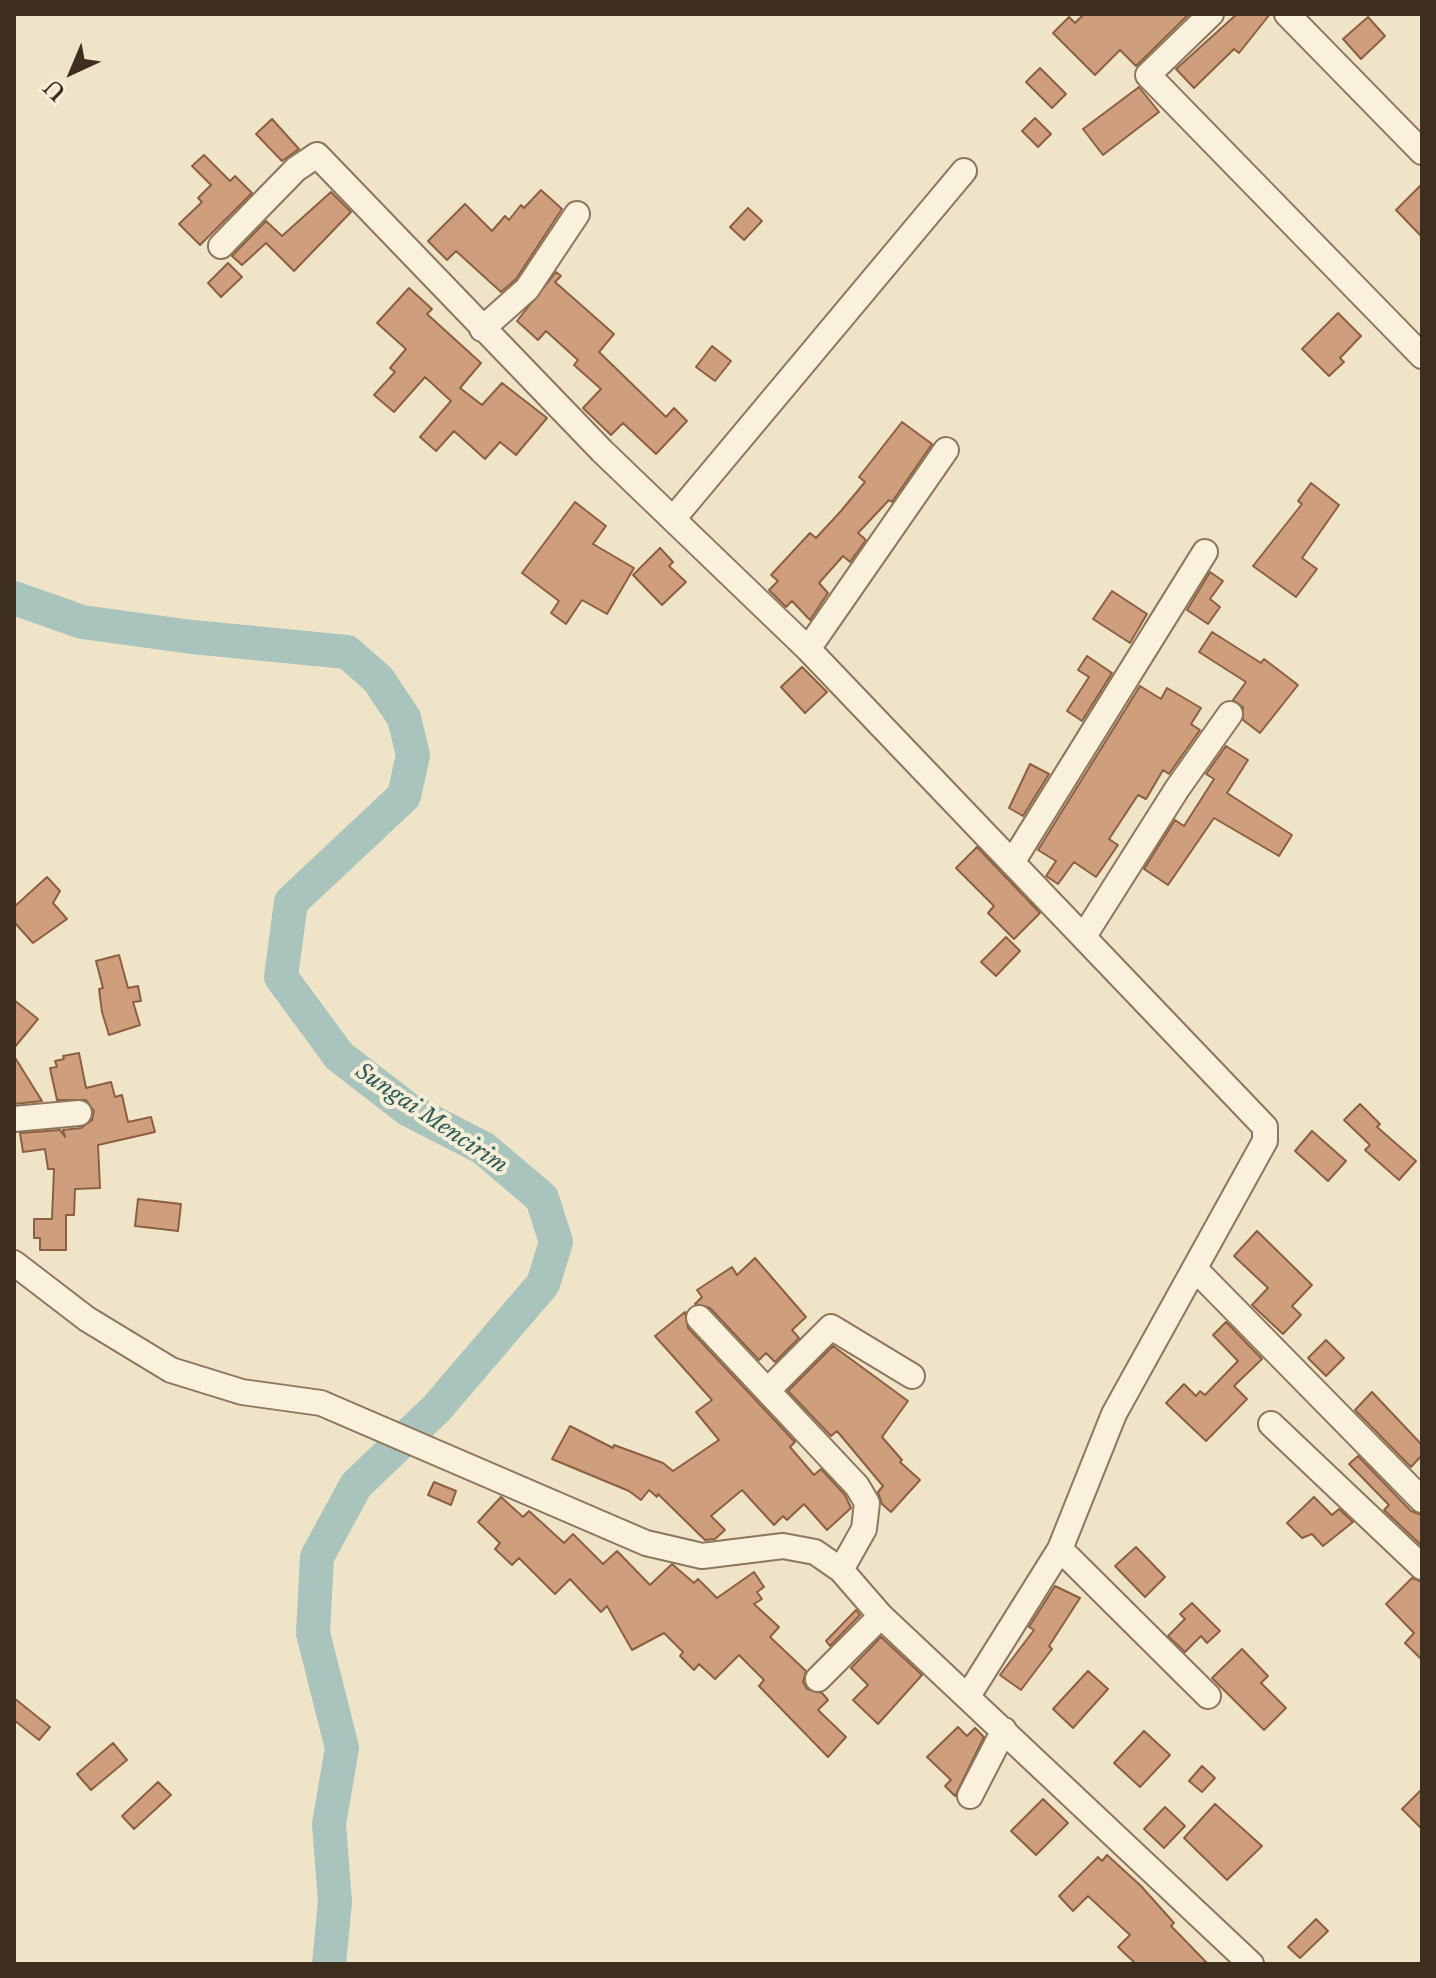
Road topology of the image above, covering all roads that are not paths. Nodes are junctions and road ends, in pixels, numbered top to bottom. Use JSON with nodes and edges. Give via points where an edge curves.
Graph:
{"nodes":[{"id":1,"x":1211,"y":14,"type":"edge"},
{"id":2,"x":1287,"y":14,"type":"edge"},
{"id":3,"x":1422,"y":152,"type":"edge"},
{"id":4,"x":964,"y":171,"type":"dead end"},
{"id":5,"x":577,"y":214,"type":"dead end"},
{"id":6,"x":221,"y":246,"type":"dead end"},
{"id":7,"x":482,"y":329,"type":"junction"},
{"id":8,"x":1422,"y":356,"type":"edge"},
{"id":9,"x":946,"y":450,"type":"dead end"},
{"id":10,"x":673,"y":519,"type":"junction"},
{"id":11,"x":1205,"y":552,"type":"dead end"},
{"id":12,"x":808,"y":649,"type":"junction"},
{"id":13,"x":1230,"y":714,"type":"dead end"},
{"id":14,"x":1013,"y":861,"type":"junction"},
{"id":15,"x":1084,"y":936,"type":"junction"},
{"id":16,"x":79,"y":1113,"type":"dead end"},
{"id":17,"x":14,"y":1119,"type":"edge"},
{"id":18,"x":14,"y":1263,"type":"edge"},
{"id":19,"x":1195,"y":1269,"type":"junction"},
{"id":20,"x":699,"y":1318,"type":"dead end"},
{"id":21,"x":912,"y":1376,"type":"dead end"},
{"id":22,"x":769,"y":1389,"type":"junction"},
{"id":23,"x":1271,"y":1424,"type":"dead end"},
{"id":24,"x":1422,"y":1500,"type":"edge"},
{"id":25,"x":1060,"y":1549,"type":"junction"},
{"id":26,"x":1422,"y":1567,"type":"edge"},
{"id":27,"x":841,"y":1570,"type":"junction"},
{"id":28,"x":881,"y":1616,"type":"junction"},
{"id":29,"x":818,"y":1679,"type":"dead end"},
{"id":30,"x":968,"y":1696,"type":"junction"},
{"id":31,"x":1208,"y":1696,"type":"dead end"},
{"id":32,"x":1004,"y":1730,"type":"junction"},
{"id":33,"x":970,"y":1796,"type":"dead end"},
{"id":34,"x":1251,"y":1964,"type":"edge"}],
"edges":[{"from":1,"to":8,"type":"street","via":[[1148,75]]},
{"from":2,"to":3,"type":"street"},
{"from":4,"to":10,"type":"street"},
{"from":5,"to":7,"type":"street","via":[[527,289]]},
{"from":6,"to":7,"type":"street","via":[[296,169],[317,155]]},
{"from":7,"to":10,"type":"street"},
{"from":9,"to":12,"type":"street"},
{"from":10,"to":12,"type":"street"},
{"from":11,"to":14,"type":"street"},
{"from":12,"to":14,"type":"street"},
{"from":13,"to":15,"type":"street"},
{"from":14,"to":15,"type":"street"},
{"from":15,"to":19,"type":"street","via":[[1265,1127],[1265,1141]]},
{"from":16,"to":17,"type":"street"},
{"from":18,"to":27,"type":"street","via":[[98,1327],[171,1370],[242,1392],[321,1403],[672,1551],[702,1556],[796,1547],[815,1552]]},
{"from":19,"to":24,"type":"street"},
{"from":19,"to":25,"type":"street","via":[[1114,1414]]},
{"from":20,"to":22,"type":"street"},
{"from":21,"to":22,"type":"street","via":[[831,1327]]},
{"from":22,"to":27,"type":"street","via":[[867,1503],[864,1529]]},
{"from":23,"to":26,"type":"street"},
{"from":25,"to":30,"type":"street"},
{"from":25,"to":31,"type":"street"},
{"from":27,"to":28,"type":"street"},
{"from":28,"to":29,"type":"street"},
{"from":28,"to":30,"type":"street"},
{"from":30,"to":32,"type":"street"},
{"from":32,"to":33,"type":"street"},
{"from":32,"to":34,"type":"street"}]}
